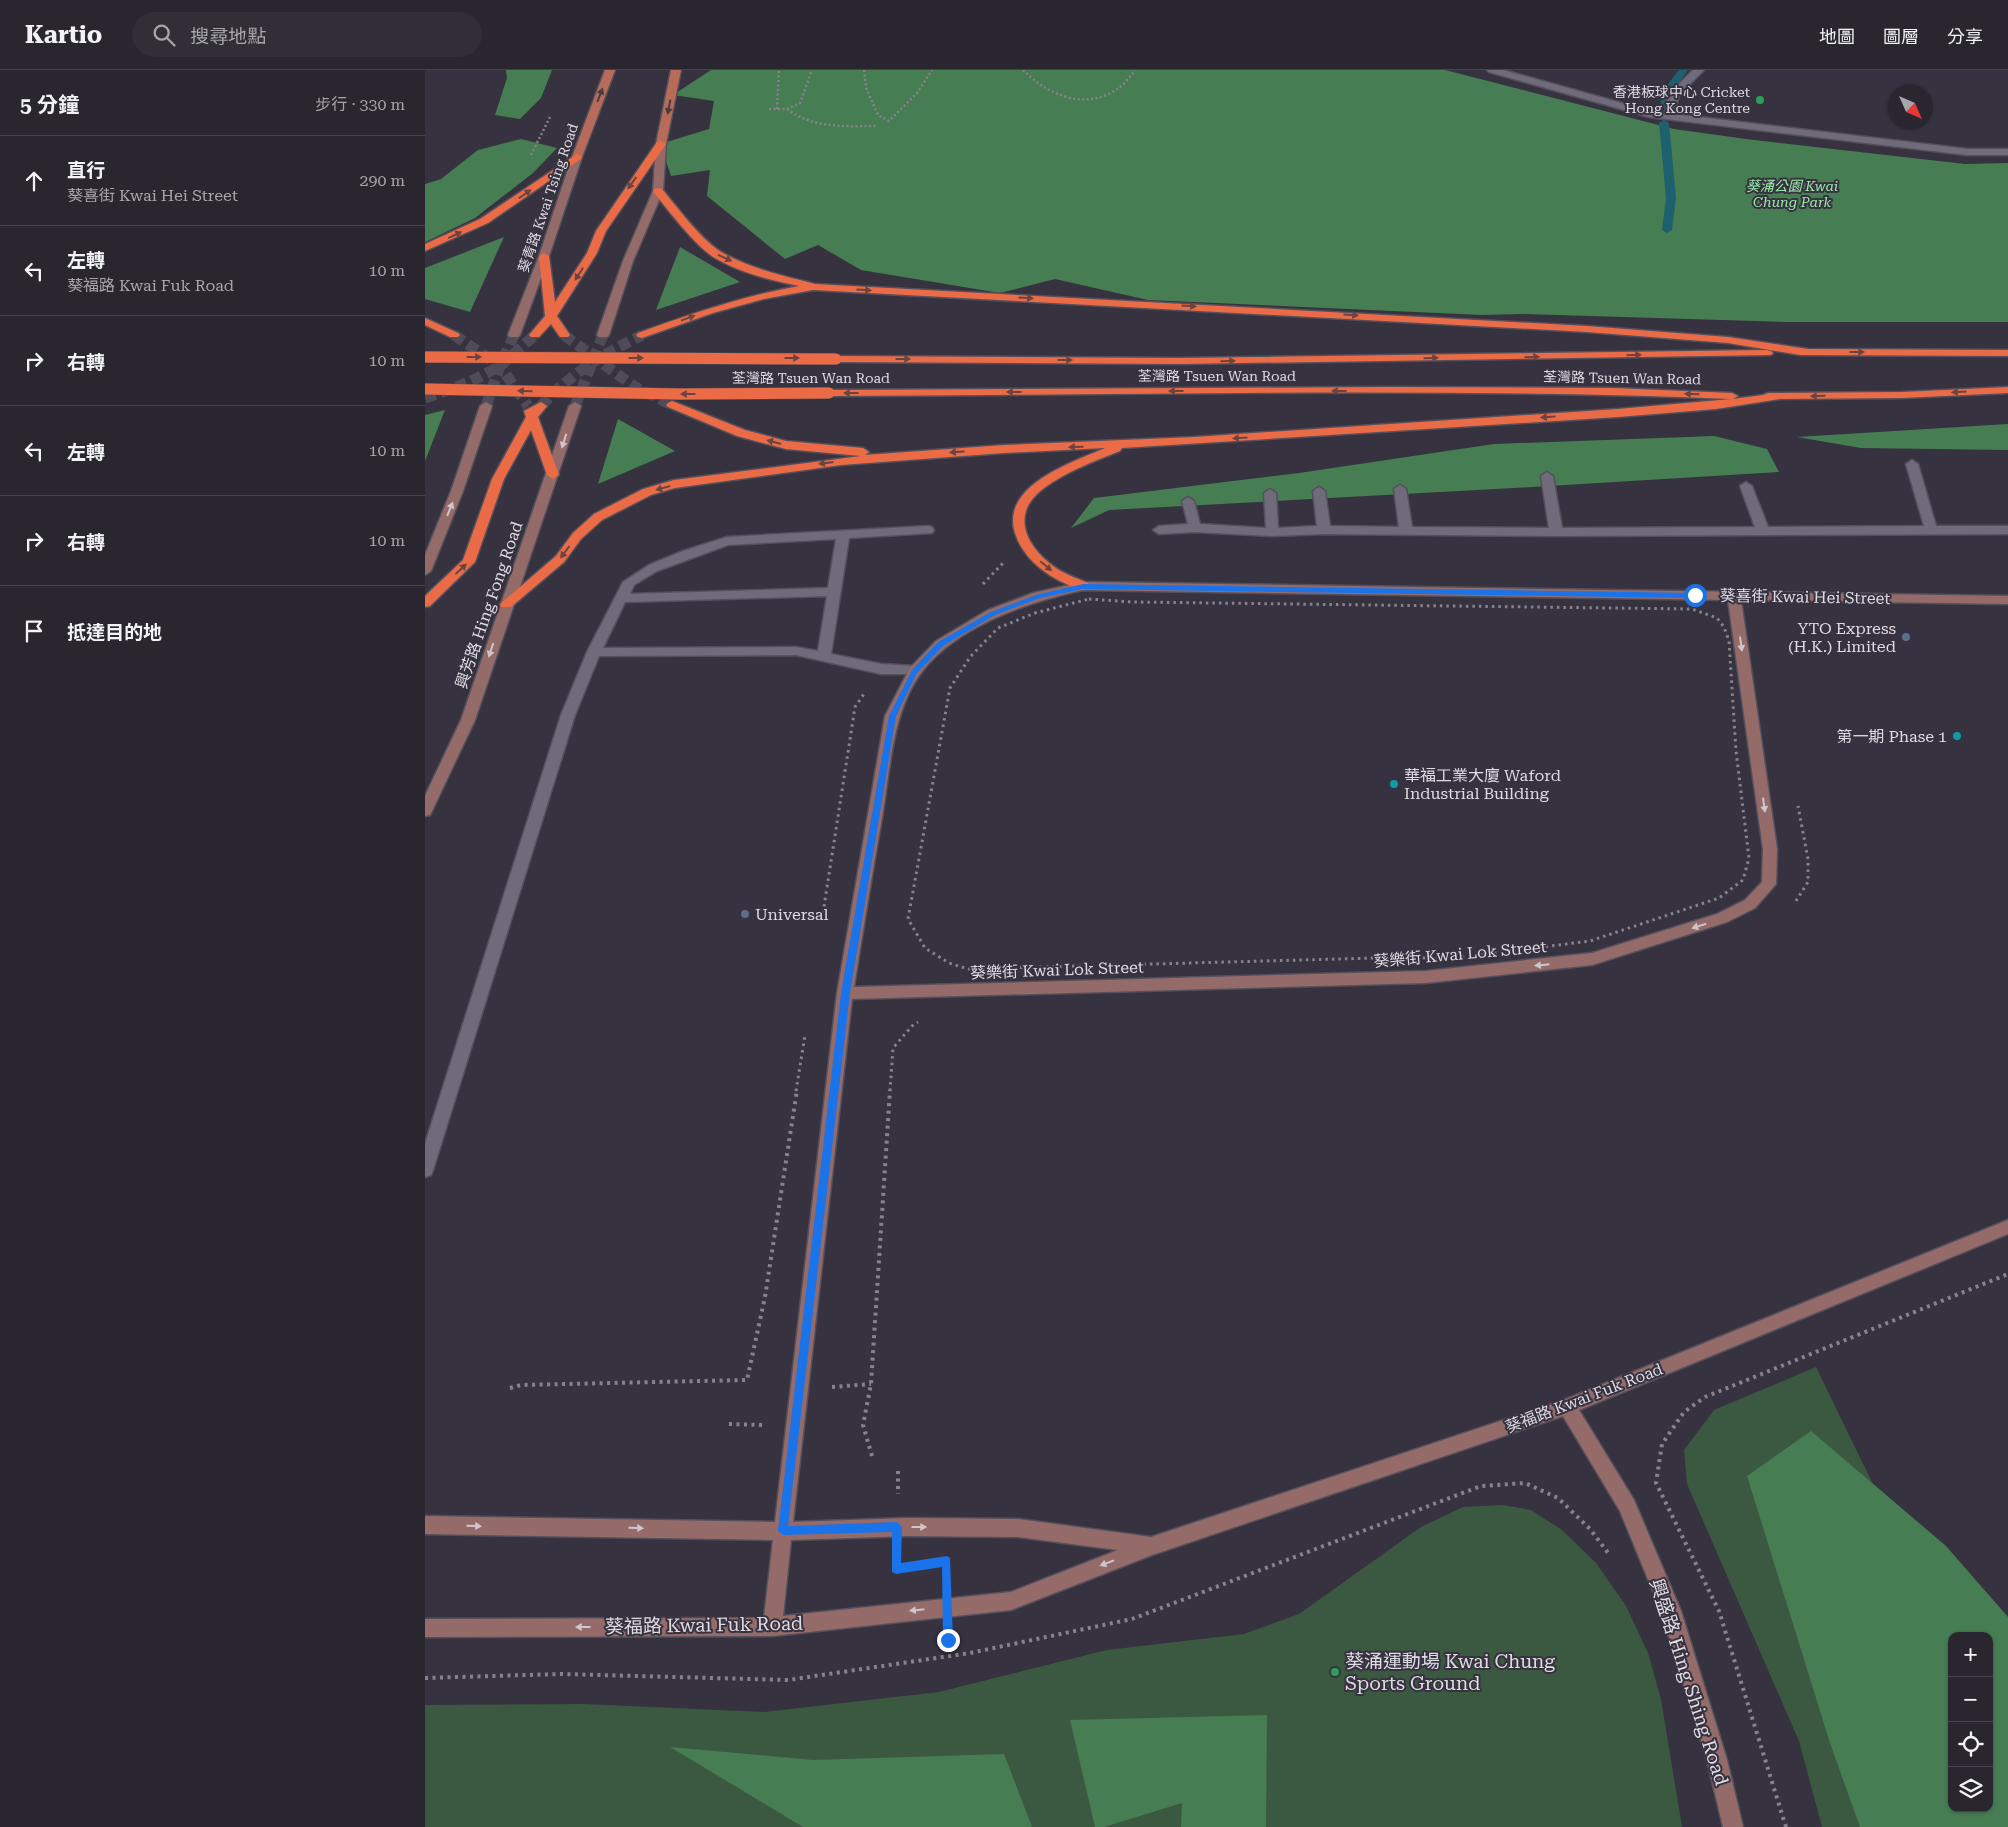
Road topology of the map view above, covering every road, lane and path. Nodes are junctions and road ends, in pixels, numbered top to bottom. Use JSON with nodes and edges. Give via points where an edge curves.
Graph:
{"nodes":[{"id":1,"x":610,"y":70,"type":"edge"},
{"id":2,"x":676,"y":70,"type":"edge"},
{"id":3,"x":779,"y":70,"type":"edge"},
{"id":4,"x":811,"y":70,"type":"edge"},
{"id":5,"x":864,"y":70,"type":"edge"},
{"id":6,"x":932,"y":70,"type":"edge"},
{"id":7,"x":1023,"y":70,"type":"edge"},
{"id":8,"x":1135,"y":70,"type":"edge"},
{"id":9,"x":1492,"y":70,"type":"edge"},
{"id":10,"x":1699,"y":70,"type":"edge"},
{"id":11,"x":769,"y":109,"type":"dead end"},
{"id":12,"x":777,"y":109,"type":"junction"},
{"id":13,"x":787,"y":109,"type":"junction"},
{"id":14,"x":1669,"y":116,"type":"junction"},
{"id":15,"x":550,"y":117,"type":"dead end"},
{"id":16,"x":877,"y":126,"type":"dead end"},
{"id":17,"x":661,"y":144,"type":"junction"},
{"id":18,"x":2008,"y":152,"type":"edge"},
{"id":19,"x":531,"y":156,"type":"dead end"},
{"id":20,"x":577,"y":157,"type":"junction"},
{"id":21,"x":659,"y":191,"type":"junction"},
{"id":22,"x":425,"y":248,"type":"edge"},
{"id":23,"x":544,"y":256,"type":"junction"},
{"id":24,"x":815,"y":287,"type":"junction"},
{"id":25,"x":551,"y":316,"type":"junction"},
{"id":26,"x":425,"y":321,"type":"edge"},
{"id":27,"x":454,"y":335,"type":"tunnel mouth"},
{"id":28,"x":514,"y":335,"type":"tunnel mouth"},
{"id":29,"x":535,"y":335,"type":"tunnel mouth"},
{"id":30,"x":564,"y":335,"type":"tunnel mouth"},
{"id":31,"x":603,"y":335,"type":"tunnel mouth"},
{"id":32,"x":643,"y":335,"type":"tunnel mouth"},
{"id":33,"x":1808,"y":352,"type":"junction"},
{"id":34,"x":2008,"y":353,"type":"edge"},
{"id":35,"x":425,"y":357,"type":"edge"},
{"id":36,"x":425,"y":389,"type":"edge"},
{"id":37,"x":2008,"y":390,"type":"edge"},
{"id":38,"x":1776,"y":396,"type":"junction"},
{"id":39,"x":672,"y":405,"type":"tunnel mouth"},
{"id":40,"x":486,"y":406,"type":"tunnel mouth"},
{"id":41,"x":575,"y":406,"type":"tunnel mouth"},
{"id":42,"x":1124,"y":445,"type":"junction"},
{"id":43,"x":909,"y":455,"type":"junction"},
{"id":44,"x":1912,"y":464,"type":"dead end"},
{"id":45,"x":553,"y":476,"type":"junction"},
{"id":46,"x":1547,"y":476,"type":"dead end"},
{"id":47,"x":1746,"y":486,"type":"dead end"},
{"id":48,"x":1400,"y":489,"type":"dead end"},
{"id":49,"x":1319,"y":491,"type":"dead end"},
{"id":50,"x":1270,"y":493,"type":"dead end"},
{"id":51,"x":1188,"y":501,"type":"dead end"},
{"id":52,"x":1195,"y":528,"type":"junction"},
{"id":53,"x":928,"y":530,"type":"dead end"},
{"id":54,"x":1159,"y":530,"type":"dead end"},
{"id":55,"x":1324,"y":530,"type":"junction"},
{"id":56,"x":1931,"y":530,"type":"junction"},
{"id":57,"x":2008,"y":530,"type":"edge"},
{"id":58,"x":1406,"y":531,"type":"junction"},
{"id":59,"x":1763,"y":531,"type":"junction"},
{"id":60,"x":1272,"y":532,"type":"junction"},
{"id":61,"x":1556,"y":532,"type":"junction"},
{"id":62,"x":843,"y":535,"type":"junction"},
{"id":63,"x":1035,"y":556,"type":"junction"},
{"id":64,"x":425,"y":571,"type":"edge"},
{"id":65,"x":1083,"y":586,"type":"junction"},
{"id":66,"x":980,"y":588,"type":"dead end"},
{"id":67,"x":834,"y":592,"type":"junction"},
{"id":68,"x":1734,"y":596,"type":"junction"},
{"id":69,"x":621,"y":598,"type":"junction"},
{"id":70,"x":2008,"y":600,"type":"edge"},
{"id":71,"x":425,"y":603,"type":"edge"},
{"id":72,"x":506,"y":604,"type":"junction"},
{"id":73,"x":594,"y":652,"type":"junction"},
{"id":74,"x":824,"y":657,"type":"junction"},
{"id":75,"x":881,"y":669,"type":"junction"},
{"id":76,"x":915,"y":671,"type":"junction"},
{"id":77,"x":425,"y":810,"type":"edge"},
{"id":78,"x":823,"y":913,"type":"dead end"},
{"id":79,"x":1018,"y":968,"type":"joint"},
{"id":80,"x":845,"y":993,"type":"junction"},
{"id":81,"x":805,"y":1031,"type":"dead end"},
{"id":82,"x":425,"y":1170,"type":"edge"},
{"id":83,"x":2008,"y":1228,"type":"edge"},
{"id":84,"x":2008,"y":1274,"type":"edge"},
{"id":85,"x":871,"y":1384,"type":"dead end"},
{"id":86,"x":511,"y":1388,"type":"dead end"},
{"id":87,"x":1567,"y":1408,"type":"junction"},
{"id":88,"x":872,"y":1456,"type":"dead end"},
{"id":89,"x":899,"y":1471,"type":"dead end"},
{"id":90,"x":425,"y":1525,"type":"edge"},
{"id":91,"x":897,"y":1527,"type":"junction"},
{"id":92,"x":783,"y":1531,"type":"junction"},
{"id":93,"x":1152,"y":1546,"type":"junction"},
{"id":94,"x":947,"y":1608,"type":"junction"},
{"id":95,"x":772,"y":1627,"type":"junction"},
{"id":96,"x":425,"y":1628,"type":"edge"},
{"id":97,"x":948,"y":1656,"type":"dead end"},
{"id":98,"x":1733,"y":1827,"type":"edge"},
{"id":99,"x":1786,"y":1827,"type":"edge"}],
"edges":[{"from":20,"to":1,"type":"main road","name":"葵青路 Kwai Tsing Road","one_way":true},
{"from":2,"to":17,"type":"main road","one_way":true},
{"from":3,"to":12,"type":"path"},
{"from":4,"to":13,"type":"path","via":[[800,103]]},
{"from":5,"to":6,"type":"path","via":[[866,88],[878,115],[889,120],[917,93]]},
{"from":7,"to":8,"type":"path","via":[[1045,87],[1079,99],[1116,92]]},
{"from":9,"to":14,"type":"street","via":[[1649,114]]},
{"from":10,"to":14,"type":"street","via":[[1673,94]]},
{"from":11,"to":12,"type":"path"},
{"from":12,"to":13,"type":"path"},
{"from":13,"to":16,"type":"path","via":[[797,118],[819,126]]},
{"from":14,"to":18,"type":"street","via":[[1967,152]]},
{"from":15,"to":19,"type":"path"},
{"from":17,"to":21,"type":"street"},
{"from":17,"to":25,"type":"highway","one_way":true,"via":[[601,231],[592,253]]},
{"from":22,"to":20,"type":"highway","one_way":true,"via":[[484,221]]},
{"from":20,"to":23,"type":"street","name":"葵青路 Kwai Tsing Road"},
{"from":21,"to":24,"type":"highway","one_way":true,"via":[[688,227],[718,255],[763,275]]},
{"from":21,"to":31,"type":"street","via":[[628,261]]},
{"from":23,"to":25,"type":"highway"},
{"from":23,"to":28,"type":"street","name":"葵青路 Kwai Tsing Road"},
{"from":32,"to":24,"type":"highway","one_way":true,"via":[[709,311],[763,296]]},
{"from":24,"to":33,"type":"highway","one_way":true,"via":[[1569,328],[1728,340]]},
{"from":25,"to":29,"type":"highway"},
{"from":25,"to":30,"type":"highway"},
{"from":26,"to":27,"type":"highway"},
{"from":33,"to":34,"type":"highway","name":"荃灣路 Tsuen Wan Road","one_way":true},
{"from":35,"to":33,"type":"highway","name":"荃灣路 Tsuen Wan Road","one_way":true,"bridge":true,"via":[[1199,361]]},
{"from":38,"to":36,"type":"highway","name":"荃灣路 Tsuen Wan Road","one_way":true,"bridge":true,"via":[[1613,391],[679,394]]},
{"from":37,"to":38,"type":"highway","name":"荃灣路 Tsuen Wan Road","one_way":true},
{"from":38,"to":42,"type":"highway","one_way":true,"via":[[1716,405],[1618,413]]},
{"from":43,"to":39,"type":"highway","one_way":true,"via":[[786,445],[741,433]]},
{"from":64,"to":40,"type":"street","one_way":true},
{"from":41,"to":45,"type":"street","name":"興芳路 Hing Fong Road","one_way":true},
{"from":42,"to":43,"type":"highway","one_way":true},
{"from":42,"to":63,"type":"highway","via":[[1061,472],[1038,486],[1022,502],[1017,518],[1018,533]]},
{"from":43,"to":72,"type":"highway","one_way":true,"via":[[711,478],[647,492],[598,516],[560,559]]},
{"from":44,"to":56,"type":"street"},
{"from":71,"to":45,"type":"highway","one_way":true,"via":[[469,562],[492,493],[534,409]]},
{"from":45,"to":72,"type":"street","name":"興芳路 Hing Fong Road"},
{"from":46,"to":61,"type":"street"},
{"from":47,"to":59,"type":"street"},
{"from":48,"to":58,"type":"street"},
{"from":49,"to":55,"type":"street"},
{"from":50,"to":60,"type":"street"},
{"from":51,"to":52,"type":"street"},
{"from":52,"to":54,"type":"street"},
{"from":52,"to":60,"type":"street"},
{"from":53,"to":62,"type":"street"},
{"from":55,"to":58,"type":"street"},
{"from":55,"to":60,"type":"street"},
{"from":56,"to":57,"type":"street"},
{"from":56,"to":59,"type":"street"},
{"from":58,"to":61,"type":"street"},
{"from":59,"to":61,"type":"street"},
{"from":62,"to":67,"type":"street"},
{"from":62,"to":69,"type":"street","via":[[727,542],[653,568],[629,582]]},
{"from":63,"to":65,"type":"highway","one_way":true,"via":[[1053,571]]},
{"from":63,"to":66,"type":"path","via":[[1002,563]]},
{"from":65,"to":68,"type":"street","name":"葵喜街 Kwai Hei Street"},
{"from":65,"to":76,"type":"street","name":"葵喜街 Kwai Hei Street","via":[[1038,596],[993,613],[941,644]]},
{"from":67,"to":69,"type":"street"},
{"from":67,"to":74,"type":"street"},
{"from":68,"to":70,"type":"street","name":"葵喜街 Kwai Hei Street"},
{"from":68,"to":80,"type":"street","name":"葵樂街 Kwai Lok Street","one_way":true,"via":[[1770,858],[1769,884],[1750,904],[1722,918],[1592,960],[1426,977]]},
{"from":69,"to":73,"type":"street"},
{"from":72,"to":77,"type":"street","name":"興芳路 Hing Fong Road","one_way":true,"via":[[468,720]]},
{"from":73,"to":74,"type":"street","via":[[796,651]]},
{"from":73,"to":82,"type":"street","via":[[567,715]]},
{"from":74,"to":75,"type":"street"},
{"from":75,"to":76,"type":"street"},
{"from":75,"to":78,"type":"path","via":[[855,707]]},
{"from":76,"to":80,"type":"street","name":"葵喜街 Kwai Hei Street","via":[[892,716]]},
{"from":79,"to":79,"type":"path","via":[[968,969],[949,963],[925,948],[908,919],[950,688],[970,657],[998,628],[1035,613],[1089,598],[1133,602],[1692,609],[1711,614],[1724,625],[1729,641],[1736,751],[1749,858],[1743,880],[1719,898],[1590,941],[1455,958]]},
{"from":80,"to":92,"type":"street","name":"葵喜街 Kwai Hei Street"},
{"from":81,"to":86,"type":"path","via":[[765,1297],[747,1380],[521,1385]]},
{"from":83,"to":87,"type":"street","name":"葵福路 Kwai Fuk Road"},
{"from":84,"to":99,"type":"path","via":[[1705,1397],[1683,1412],[1661,1444],[1656,1483],[1719,1611]]},
{"from":85,"to":88,"type":"path","via":[[863,1426]]},
{"from":87,"to":93,"type":"street","name":"葵福路 Kwai Fuk Road"},
{"from":87,"to":98,"type":"street","name":"興盛路 Hing Shing Road","via":[[1627,1506],[1671,1612],[1717,1760]]},
{"from":89,"to":91,"type":"path"},
{"from":90,"to":92,"type":"street","name":"葵福路 Kwai Fuk Road","one_way":true},
{"from":91,"to":92,"type":"street","name":"葵福路 Kwai Fuk Road"},
{"from":91,"to":93,"type":"street","name":"葵福路 Kwai Fuk Road","one_way":true,"via":[[1018,1528]]},
{"from":91,"to":94,"type":"path","via":[[896,1569],[947,1561]]},
{"from":92,"to":95,"type":"street","name":"葵喜街 Kwai Hei Street"},
{"from":93,"to":94,"type":"street","name":"葵福路 Kwai Fuk Road","one_way":true,"via":[[1011,1601]]},
{"from":94,"to":95,"type":"street","name":"葵福路 Kwai Fuk Road","one_way":true},
{"from":94,"to":97,"type":"path"},
{"from":95,"to":96,"type":"street","name":"葵福路 Kwai Fuk Road","one_way":true}]}
